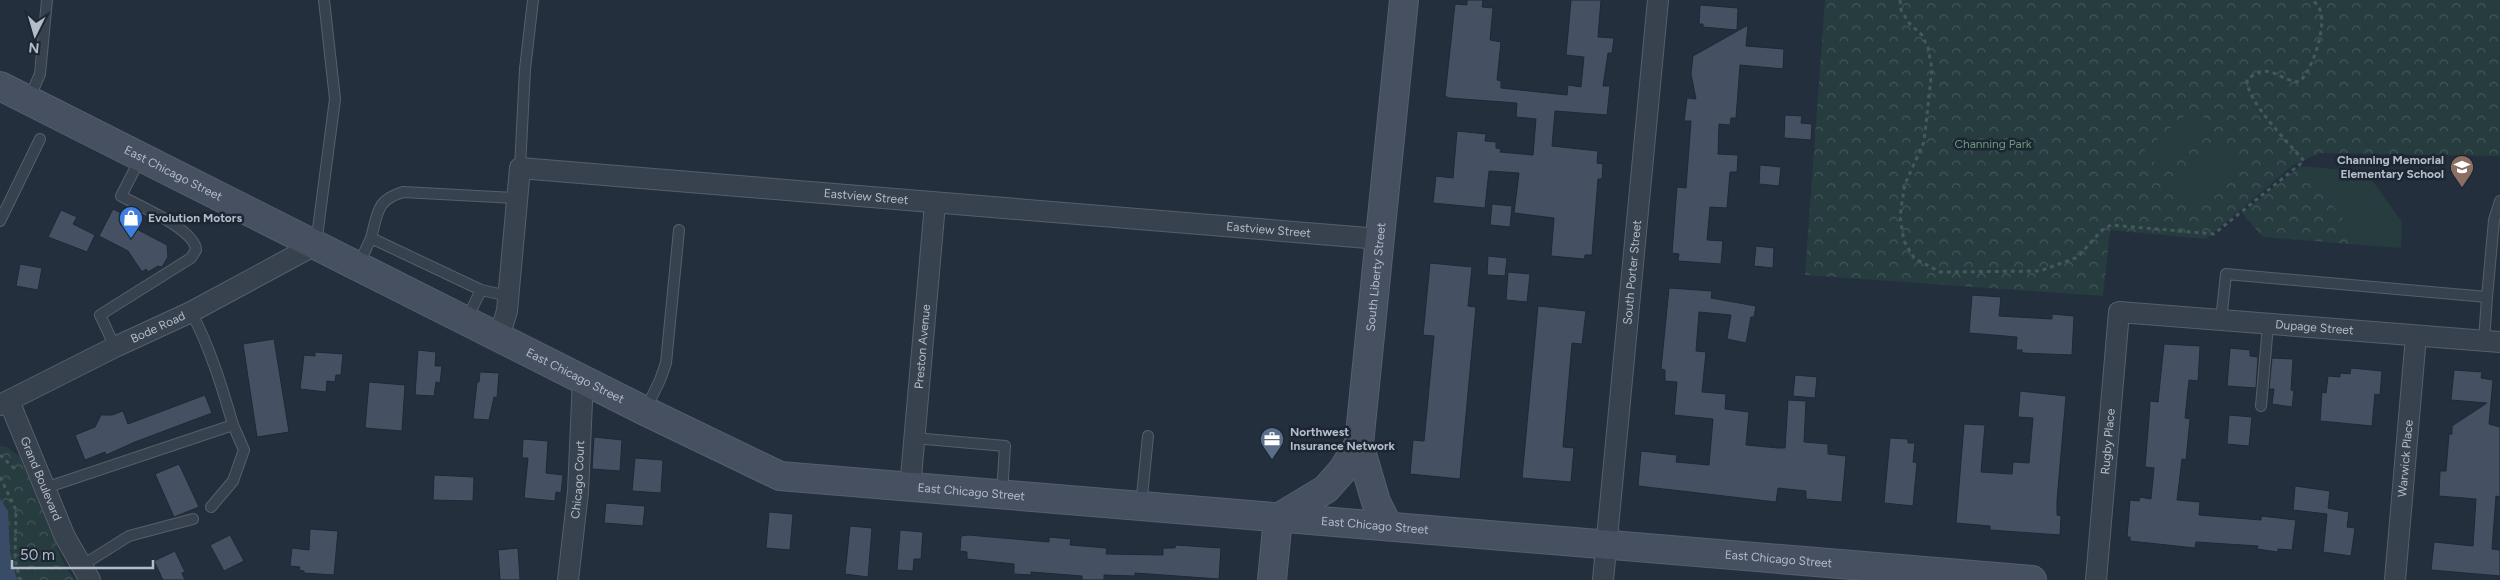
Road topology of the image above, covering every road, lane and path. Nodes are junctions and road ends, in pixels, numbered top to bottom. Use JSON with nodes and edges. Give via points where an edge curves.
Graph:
{"nodes":[{"id":1,"x":47,"y":0,"type":"edge"},
{"id":2,"x":324,"y":0,"type":"edge"},
{"id":3,"x":533,"y":0,"type":"edge"},
{"id":4,"x":1404,"y":0,"type":"edge"},
{"id":5,"x":1658,"y":0,"type":"edge"},
{"id":6,"x":1900,"y":0,"type":"edge"},
{"id":7,"x":2313,"y":0,"type":"edge"},
{"id":8,"x":0,"y":86,"type":"edge"},
{"id":9,"x":28,"y":100,"type":"junction"},
{"id":10,"x":40,"y":139,"type":"dead end"},
{"id":11,"x":141,"y":158,"type":"junction"},
{"id":12,"x":520,"y":168,"type":"junction"},
{"id":13,"x":515,"y":198,"type":"junction"},
{"id":14,"x":2500,"y":201,"type":"edge"},
{"id":15,"x":935,"y":204,"type":"junction"},
{"id":16,"x":0,"y":221,"type":"edge"},
{"id":17,"x":680,"y":230,"type":"dead end"},
{"id":18,"x":371,"y":238,"type":"junction"},
{"id":19,"x":1380,"y":239,"type":"junction"},
{"id":20,"x":315,"y":246,"type":"junction"},
{"id":21,"x":358,"y":266,"type":"junction"},
{"id":22,"x":482,"y":290,"type":"junction"},
{"id":23,"x":508,"y":296,"type":"junction"},
{"id":24,"x":2487,"y":297,"type":"junction"},
{"id":25,"x":191,"y":312,"type":"junction"},
{"id":26,"x":2128,"y":313,"type":"joint"},
{"id":27,"x":467,"y":320,"type":"junction"},
{"id":28,"x":2221,"y":321,"type":"junction"},
{"id":29,"x":2268,"y":324,"type":"junction"},
{"id":30,"x":2416,"y":336,"type":"junction"},
{"id":31,"x":500,"y":337,"type":"junction"},
{"id":32,"x":2492,"y":342,"type":"edge"},
{"id":33,"x":115,"y":347,"type":"junction"},
{"id":34,"x":583,"y":379,"type":"junction"},
{"id":35,"x":5,"y":403,"type":"edge"},
{"id":36,"x":2261,"y":406,"type":"dead end"},
{"id":37,"x":645,"y":411,"type":"junction"},
{"id":38,"x":233,"y":425,"type":"junction"},
{"id":39,"x":1148,"y":436,"type":"dead end"},
{"id":40,"x":914,"y":438,"type":"junction"},
{"id":41,"x":1359,"y":444,"type":"junction"},
{"id":42,"x":0,"y":476,"type":"edge"},
{"id":43,"x":45,"y":488,"type":"junction"},
{"id":44,"x":910,"y":488,"type":"junction"},
{"id":45,"x":1002,"y":495,"type":"junction"},
{"id":46,"x":211,"y":507,"type":"dead end"},
{"id":47,"x":1141,"y":507,"type":"junction"},
{"id":48,"x":1278,"y":518,"type":"junction"},
{"id":49,"x":194,"y":519,"type":"dead end"},
{"id":50,"x":1388,"y":526,"type":"junction"},
{"id":51,"x":1607,"y":544,"type":"junction"},
{"id":52,"x":85,"y":573,"type":"edge"},
{"id":53,"x":1971,"y":577,"type":"edge"},
{"id":54,"x":20,"y":580,"type":"edge"},
{"id":55,"x":568,"y":580,"type":"edge"},
{"id":56,"x":1272,"y":580,"type":"edge"},
{"id":57,"x":1603,"y":580,"type":"edge"},
{"id":58,"x":2032,"y":580,"type":"edge"},
{"id":59,"x":2096,"y":580,"type":"edge"},
{"id":60,"x":2395,"y":580,"type":"edge"}],
"edges":[{"from":1,"to":9,"type":"lane","via":[[40,74]]},
{"from":2,"to":20,"type":"lane","via":[[335,99]]},
{"from":3,"to":12,"type":"lane","via":[[525,69]]},
{"from":4,"to":19,"type":"main road","name":"South Liberty Street"},
{"from":5,"to":51,"type":"street","name":"South Porter Street"},
{"from":6,"to":7,"type":"path","via":[[1909,23],[1925,41],[1932,69],[1924,142],[1904,184],[1900,217],[1904,241],[1914,258],[1940,272],[2040,271],[2078,256],[2102,230],[2111,225],[2214,234],[2304,161],[2256,102],[2247,87],[2247,80],[2255,73],[2267,70],[2292,81],[2299,82],[2306,76],[2321,22],[2321,11]]},
{"from":8,"to":9,"type":"main road","name":"East Chicago Street"},
{"from":9,"to":11,"type":"main road","name":"East Chicago Street"},
{"from":10,"to":16,"type":"lane"},
{"from":11,"to":20,"type":"main road","name":"East Chicago Street"},
{"from":11,"to":33,"type":"lane","via":[[121,196],[182,230],[193,240],[196,250],[191,258],[100,315]]},
{"from":12,"to":13,"type":"street"},
{"from":12,"to":15,"type":"street","name":"Eastview Street"},
{"from":13,"to":18,"type":"lane","via":[[403,192],[389,196],[380,206]]},
{"from":13,"to":23,"type":"street"},
{"from":14,"to":24,"type":"lane","via":[[2494,220]]},
{"from":15,"to":19,"type":"street","name":"Eastview Street"},
{"from":15,"to":40,"type":"street","name":"Preston Avenue"},
{"from":17,"to":37,"type":"lane","via":[[666,363]]},
{"from":18,"to":21,"type":"lane"},
{"from":18,"to":22,"type":"lane"},
{"from":19,"to":41,"type":"main road","name":"South Liberty Street"},
{"from":20,"to":21,"type":"main road","name":"East Chicago Street"},
{"from":20,"to":25,"type":"street","name":"Bode Road"},
{"from":21,"to":27,"type":"main road","name":"East Chicago Street"},
{"from":22,"to":23,"type":"lane"},
{"from":22,"to":27,"type":"lane"},
{"from":23,"to":31,"type":"street"},
{"from":24,"to":28,"type":"lane","via":[[2226,274]]},
{"from":24,"to":32,"type":"lane"},
{"from":25,"to":33,"type":"street","name":"Bode Road"},
{"from":25,"to":38,"type":"lane","via":[[215,369]]},
{"from":26,"to":28,"type":"street","name":"Dupage Street"},
{"from":26,"to":59,"type":"street","name":"Rugby Place","via":[[2119,312]]},
{"from":27,"to":31,"type":"main road","name":"East Chicago Street"},
{"from":28,"to":29,"type":"street","name":"Dupage Street"},
{"from":29,"to":30,"type":"street","name":"Dupage Street"},
{"from":29,"to":36,"type":"lane"},
{"from":30,"to":32,"type":"street","name":"Dupage Street"},
{"from":30,"to":60,"type":"street","name":"Warwick Place"},
{"from":31,"to":34,"type":"main road","name":"East Chicago Street"},
{"from":33,"to":35,"type":"street","name":"Bode Road"},
{"from":34,"to":37,"type":"main road","name":"East Chicago Street"},
{"from":34,"to":55,"type":"street","name":"Chicago Court","via":[[578,492]]},
{"from":35,"to":43,"type":"street","name":"Grand Boulevard"},
{"from":37,"to":44,"type":"main road","name":"East Chicago Street","via":[[780,476]]},
{"from":38,"to":43,"type":"lane"},
{"from":38,"to":46,"type":"lane","via":[[244,450],[233,482]]},
{"from":39,"to":47,"type":"lane"},
{"from":40,"to":44,"type":"street","name":"Preston Avenue"},
{"from":40,"to":45,"type":"lane","via":[[1005,446]]},
{"from":41,"to":48,"type":"main road","name":"South Liberty Street","via":[[1326,489]]},
{"from":41,"to":50,"type":"main road","via":[[1376,502]]},
{"from":42,"to":54,"type":"path","via":[[16,510],[15,559]]},
{"from":43,"to":52,"type":"street","name":"Grand Boulevard","via":[[65,537]]},
{"from":44,"to":45,"type":"main road","name":"East Chicago Street"},
{"from":45,"to":47,"type":"main road","name":"East Chicago Street"},
{"from":47,"to":48,"type":"main road","name":"East Chicago Street"},
{"from":48,"to":50,"type":"main road","name":"East Chicago Street"},
{"from":48,"to":56,"type":"main road"},
{"from":49,"to":52,"type":"lane","via":[[129,536]]},
{"from":50,"to":51,"type":"main road","name":"East Chicago Street"},
{"from":51,"to":53,"type":"main road","name":"East Chicago Street","via":[[1843,568]]},
{"from":51,"to":57,"type":"street","name":"South Porter Street"},
{"from":53,"to":58,"type":"main road","name":"East Chicago Street"}]}
